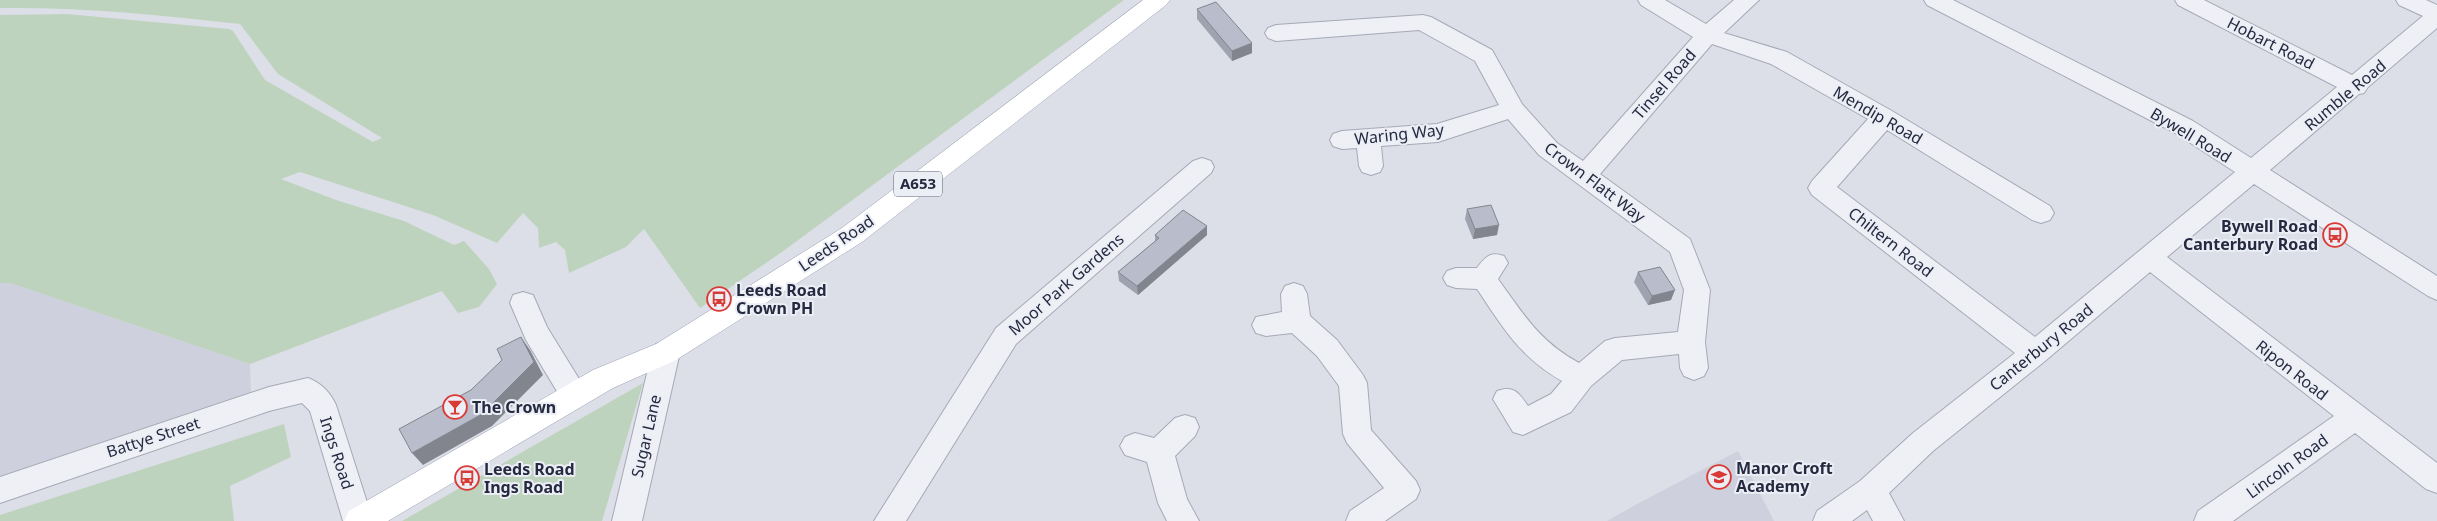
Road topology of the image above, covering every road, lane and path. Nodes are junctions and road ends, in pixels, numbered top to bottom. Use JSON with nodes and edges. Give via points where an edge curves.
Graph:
{"nodes":[{"id":1,"x":1158,"y":0,"type":"edge"},
{"id":2,"x":1649,"y":0,"type":"edge"},
{"id":3,"x":1748,"y":0,"type":"edge"},
{"id":4,"x":1934,"y":0,"type":"edge"},
{"id":5,"x":2186,"y":0,"type":"edge"},
{"id":6,"x":2407,"y":0,"type":"edge"},
{"id":7,"x":1422,"y":11,"type":"edge"},
{"id":8,"x":2437,"y":15,"type":"edge"},
{"id":9,"x":1276,"y":33,"type":"dead end"},
{"id":10,"x":1707,"y":35,"type":"junction"},
{"id":11,"x":2356,"y":87,"type":"junction"},
{"id":12,"x":1513,"y":109,"type":"junction"},
{"id":13,"x":1884,"y":117,"type":"junction"},
{"id":14,"x":1368,"y":139,"type":"junction"},
{"id":15,"x":1342,"y":140,"type":"dead end"},
{"id":16,"x":1371,"y":166,"type":"dead end"},
{"id":17,"x":1202,"y":167,"type":"dead end"},
{"id":18,"x":2252,"y":172,"type":"junction"},
{"id":19,"x":1586,"y":174,"type":"junction"},
{"id":20,"x":2041,"y":212,"type":"dead end"},
{"id":21,"x":2149,"y":257,"type":"junction"},
{"id":22,"x":1456,"y":278,"type":"dead end"},
{"id":23,"x":2437,"y":289,"type":"edge"},
{"id":24,"x":523,"y":303,"type":"dead end"},
{"id":25,"x":1266,"y":324,"type":"dead end"},
{"id":26,"x":666,"y":352,"type":"junction"},
{"id":27,"x":2035,"y":353,"type":"junction"},
{"id":28,"x":1581,"y":378,"type":"junction"},
{"id":29,"x":308,"y":390,"type":"joint"},
{"id":30,"x":574,"y":395,"type":"junction"},
{"id":31,"x":1507,"y":399,"type":"dead end"},
{"id":32,"x":2354,"y":418,"type":"junction"},
{"id":33,"x":1185,"y":427,"type":"dead end"},
{"id":34,"x":2437,"y":480,"type":"edge"},
{"id":35,"x":0,"y":490,"type":"edge"},
{"id":36,"x":1871,"y":490,"type":"junction"},
{"id":37,"x":2218,"y":519,"type":"edge"},
{"id":38,"x":359,"y":521,"type":"edge"},
{"id":39,"x":628,"y":521,"type":"edge"},
{"id":40,"x":889,"y":521,"type":"edge"},
{"id":41,"x":1184,"y":521,"type":"edge"},
{"id":42,"x":1361,"y":521,"type":"edge"},
{"id":43,"x":1828,"y":521,"type":"edge"},
{"id":44,"x":1890,"y":521,"type":"edge"}],
"edges":[{"from":1,"to":26,"type":"main road","name":"Leeds Road","number":"A653","via":[[852,234]]},
{"from":2,"to":10,"type":"street","name":"Mendip Road"},
{"from":3,"to":10,"type":"street","name":"Tinsel Road"},
{"from":4,"to":18,"type":"street","name":"Bywell Road","via":[[2184,127]]},
{"from":5,"to":11,"type":"street","name":"Hobart Road"},
{"from":6,"to":8,"type":"street"},
{"from":7,"to":9,"type":"street"},
{"from":7,"to":12,"type":"street","name":"Crown Flatt Way","via":[[1484,56]]},
{"from":8,"to":11,"type":"street","name":"Rumble Road"},
{"from":10,"to":13,"type":"street","name":"Mendip Road","via":[[1779,58]]},
{"from":10,"to":19,"type":"street","name":"Tinsel Road"},
{"from":11,"to":18,"type":"street","name":"Rumble Road"},
{"from":12,"to":14,"type":"street","name":"Waring Way","via":[[1438,133]]},
{"from":12,"to":19,"type":"street","name":"Crown Flatt Way","via":[[1548,149]]},
{"from":13,"to":20,"type":"street","name":"Mendip Road"},
{"from":13,"to":27,"type":"street","name":"Chiltern Road","via":[[1821,188]]},
{"from":14,"to":15,"type":"street","name":"Waring Way"},
{"from":14,"to":16,"type":"street"},
{"from":17,"to":40,"type":"street","name":"Moor Park Gardens","via":[[1006,336]]},
{"from":18,"to":21,"type":"street","name":"Canterbury Road"},
{"from":18,"to":23,"type":"street","name":"Bywell Road"},
{"from":19,"to":28,"type":"street","name":"Crown Flatt Way","via":[[1681,246],[1697,290],[1692,355],[1615,349]]},
{"from":21,"to":27,"type":"street","name":"Canterbury Road"},
{"from":21,"to":32,"type":"street","name":"Ripon Road"},
{"from":22,"to":28,"type":"street","via":[[1490,271],[1525,338],[1549,360]]},
{"from":24,"to":30,"type":"street","via":[[536,332]]},
{"from":25,"to":42,"type":"street","via":[[1295,308],[1353,383],[1356,434],[1405,490]]},
{"from":26,"to":30,"type":"main road","name":"Leeds Road","number":"A653"},
{"from":26,"to":39,"type":"street","name":"Sugar Lane"},
{"from":27,"to":36,"type":"street","name":"Canterbury Road","via":[[1923,442]]},
{"from":28,"to":31,"type":"street","via":[[1561,403],[1523,423]]},
{"from":29,"to":35,"type":"street","name":"Battye Street","via":[[269,399]]},
{"from":29,"to":38,"type":"street","name":"Ings Road","via":[[322,405]]},
{"from":30,"to":38,"type":"main road","name":"Leeds Road","number":"A653"},
{"from":32,"to":34,"type":"street","name":"Ripon Road"},
{"from":32,"to":37,"type":"street","name":"Lincoln Road"},
{"from":33,"to":41,"type":"street","via":[[1147,449]]},
{"from":36,"to":43,"type":"street","name":"Canterbury Road"},
{"from":36,"to":44,"type":"street"}]}
